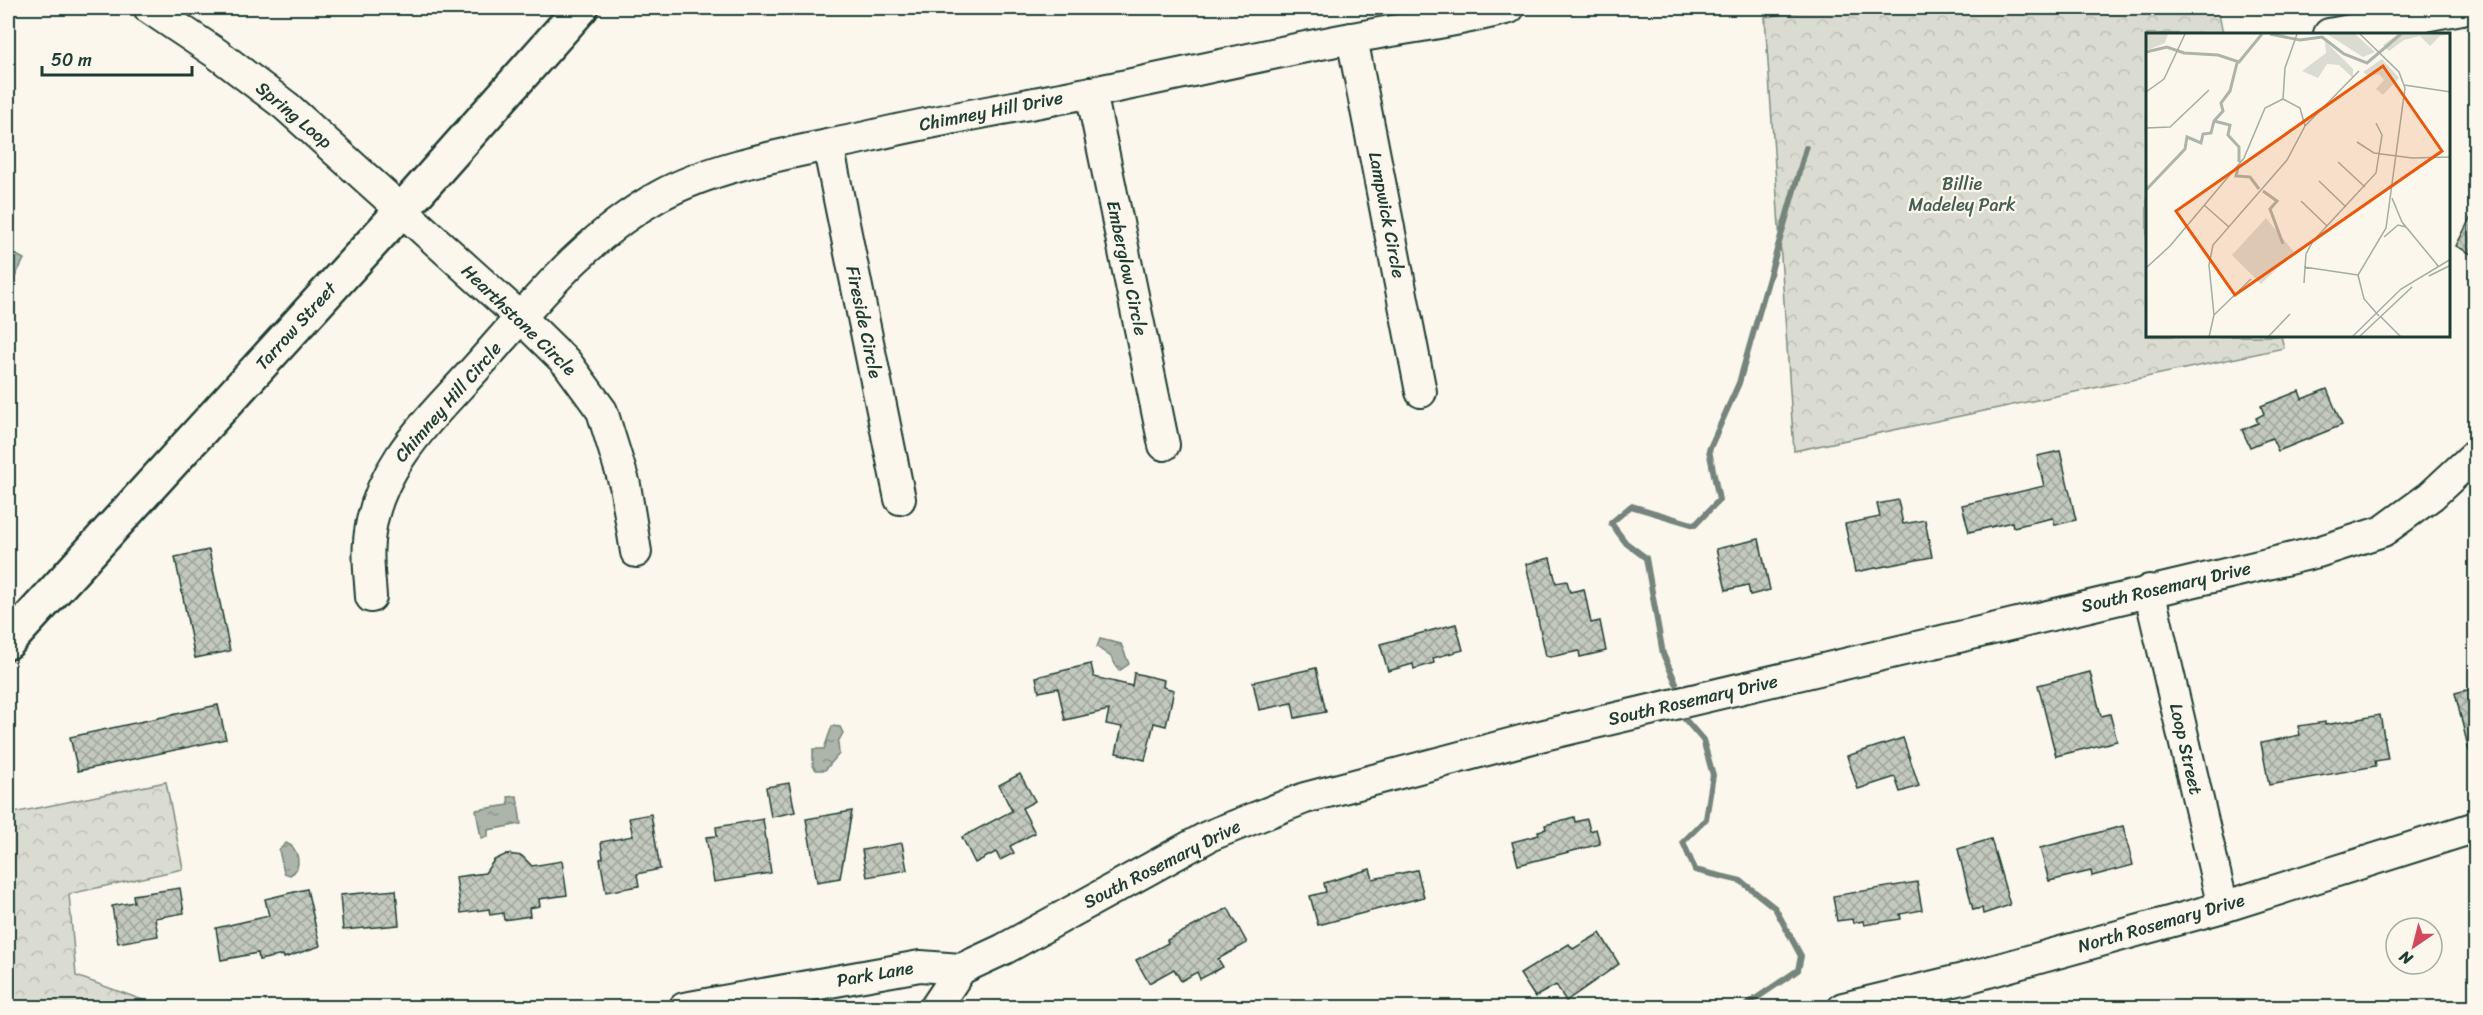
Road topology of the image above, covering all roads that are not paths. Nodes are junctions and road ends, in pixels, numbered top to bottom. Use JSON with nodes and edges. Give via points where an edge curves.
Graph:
{"nodes":[{"id":1,"x":149,"y":8,"type":"edge"},
{"id":2,"x":581,"y":8,"type":"edge"},
{"id":3,"x":1509,"y":8,"type":"edge"},
{"id":4,"x":2467,"y":8,"type":"edge"},
{"id":5,"x":2334,"y":33,"type":"edge"},
{"id":6,"x":1352,"y":38,"type":"junction"},
{"id":7,"x":1091,"y":92,"type":"junction"},
{"id":8,"x":828,"y":146,"type":"junction"},
{"id":9,"x":401,"y":211,"type":"junction"},
{"id":10,"x":520,"y":317,"type":"junction"},
{"id":11,"x":1421,"y":392,"type":"dead end"},
{"id":12,"x":1164,"y":445,"type":"dead end"},
{"id":13,"x":2475,"y":454,"type":"edge"},
{"id":14,"x":900,"y":499,"type":"dead end"},
{"id":15,"x":636,"y":552,"type":"dead end"},
{"id":16,"x":2149,"y":590,"type":"junction"},
{"id":17,"x":371,"y":597,"type":"dead end"},
{"id":18,"x":8,"y":642,"type":"edge"},
{"id":19,"x":2475,"y":827,"type":"edge"},
{"id":20,"x":2223,"y":907,"type":"junction"},
{"id":21,"x":962,"y":969,"type":"junction"},
{"id":22,"x":684,"y":1008,"type":"edge"},
{"id":23,"x":935,"y":1008,"type":"edge"},
{"id":24,"x":1843,"y":1008,"type":"edge"}],
"edges":[{"from":1,"to":9,"type":"street","name":"Spring Loop","via":[[286,106]]},
{"from":2,"to":9,"type":"main road","name":"Tarrow Street"},
{"from":3,"to":6,"type":"street","name":"Chimney Hill Drive"},
{"from":4,"to":5,"type":"street"},
{"from":6,"to":7,"type":"street","name":"Chimney Hill Drive"},
{"from":6,"to":11,"type":"street","name":"Lampwick Circle"},
{"from":7,"to":8,"type":"street","name":"Chimney Hill Drive","via":[[929,122]]},
{"from":7,"to":12,"type":"street","name":"Emberglow Circle"},
{"from":8,"to":10,"type":"street","name":"Chimney Hill Drive","via":[[703,176],[658,197],[608,231]]},
{"from":8,"to":14,"type":"street","name":"Fireside Circle"},
{"from":9,"to":10,"type":"street","name":"Hearthstone Circle"},
{"from":9,"to":18,"type":"main road","name":"Tarrow Street"},
{"from":10,"to":15,"type":"street","name":"Hearthstone Circle","via":[[567,363],[602,411],[625,485]]},
{"from":10,"to":17,"type":"street","name":"Chimney Hill Circle","via":[[414,436],[392,467],[376,503],[372,524]]},
{"from":13,"to":16,"type":"street","name":"South Rosemary Drive","via":[[2431,496],[2383,531],[2318,552]]},
{"from":16,"to":20,"type":"street","name":"Loop Street"},
{"from":16,"to":21,"type":"street","name":"South Rosemary Drive","via":[[1540,736],[1305,798],[1209,836]]},
{"from":19,"to":20,"type":"street","name":"North Rosemary Drive"},
{"from":20,"to":24,"type":"street","name":"North Rosemary Drive"},
{"from":21,"to":22,"type":"street","name":"Park Lane","via":[[920,966]]},
{"from":21,"to":23,"type":"street","name":"South Rosemary Drive"}]}
